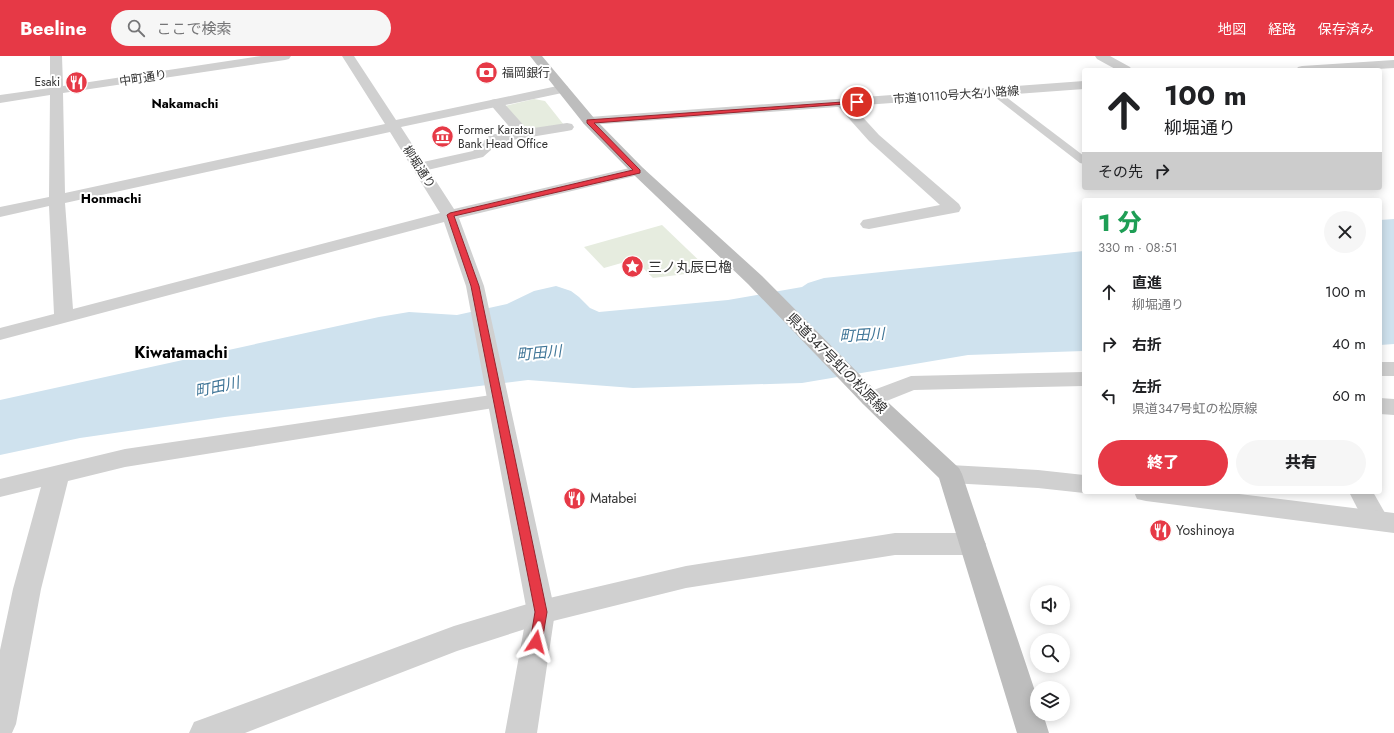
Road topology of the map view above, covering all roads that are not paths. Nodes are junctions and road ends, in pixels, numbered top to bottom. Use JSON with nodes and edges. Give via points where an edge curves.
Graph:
{"nodes":[{"id":1,"x":56,"y":56,"type":"edge"},
{"id":2,"x":285,"y":56,"type":"edge"},
{"id":3,"x":348,"y":56,"type":"edge"},
{"id":4,"x":536,"y":56,"type":"edge"},
{"id":5,"x":1101,"y":56,"type":"edge"},
{"id":6,"x":1394,"y":64,"type":"edge"},
{"id":7,"x":1122,"y":68,"type":"edge"},
{"id":8,"x":1333,"y":68,"type":"edge"},
{"id":9,"x":1082,"y":85,"type":"edge"},
{"id":10,"x":562,"y":89,"type":"junction"},
{"id":11,"x":56,"y":91,"type":"junction"},
{"id":12,"x":994,"y":92,"type":"junction"},
{"id":13,"x":0,"y":99,"type":"edge"},
{"id":14,"x":496,"y":103,"type":"junction"},
{"id":15,"x":842,"y":104,"type":"junction"},
{"id":16,"x":589,"y":121,"type":"junction"},
{"id":17,"x":393,"y":126,"type":"junction"},
{"id":18,"x":567,"y":127,"type":"dead end"},
{"id":19,"x":523,"y":133,"type":"junction"},
{"id":20,"x":1082,"y":159,"type":"edge"},
{"id":21,"x":419,"y":167,"type":"junction"},
{"id":22,"x":638,"y":171,"type":"junction"},
{"id":23,"x":57,"y":200,"type":"junction"},
{"id":24,"x":0,"y":212,"type":"edge"},
{"id":25,"x":450,"y":215,"type":"junction"},
{"id":26,"x":869,"y":224,"type":"dead end"},
{"id":27,"x":64,"y":316,"type":"junction"},
{"id":28,"x":0,"y":334,"type":"edge"},
{"id":29,"x":1394,"y":369,"type":"edge"},
{"id":30,"x":1382,"y":370,"type":"edge"},
{"id":31,"x":1082,"y":378,"type":"edge"},
{"id":32,"x":865,"y":392,"type":"junction"},
{"id":33,"x":498,"y":401,"type":"junction"},
{"id":34,"x":1382,"y":406,"type":"edge"},
{"id":35,"x":1394,"y":408,"type":"edge"},
{"id":36,"x":57,"y":474,"type":"junction"},
{"id":37,"x":950,"y":474,"type":"junction"},
{"id":38,"x":1082,"y":484,"type":"edge"},
{"id":39,"x":0,"y":488,"type":"edge"},
{"id":40,"x":1162,"y":494,"type":"edge"},
{"id":41,"x":1363,"y":494,"type":"edge"},
{"id":42,"x":1385,"y":522,"type":"edge"},
{"id":43,"x":973,"y":544,"type":"junction"},
{"id":44,"x":541,"y":612,"type":"junction"},
{"id":45,"x":0,"y":724,"type":"edge"},
{"id":46,"x":205,"y":733,"type":"edge"},
{"id":47,"x":521,"y":733,"type":"edge"},
{"id":48,"x":1033,"y":733,"type":"edge"}],
"edges":[{"from":1,"to":11,"type":"street"},
{"from":2,"to":11,"type":"street","name":"中町通り"},
{"from":3,"to":17,"type":"street","name":"柳堀通り"},
{"from":4,"to":10,"type":"main road","name":"県道347号虹の松原線"},
{"from":5,"to":7,"type":"street"},
{"from":6,"to":8,"type":"street"},
{"from":9,"to":12,"type":"street","name":"市道10110号大名小路線"},
{"from":10,"to":14,"type":"street"},
{"from":10,"to":16,"type":"main road","name":"県道347号虹の松原線"},
{"from":11,"to":13,"type":"street","name":"中町通り"},
{"from":11,"to":23,"type":"street"},
{"from":12,"to":15,"type":"street","name":"市道10110号大名小路線"},
{"from":12,"to":20,"type":"lane"},
{"from":14,"to":17,"type":"street"},
{"from":14,"to":19,"type":"street"},
{"from":15,"to":16,"type":"street","name":"市道10110号大名小路線"},
{"from":15,"to":26,"type":"street","via":[[874,138],[953,208]]},
{"from":16,"to":22,"type":"main road","name":"県道347号虹の松原線"},
{"from":17,"to":21,"type":"street","name":"柳堀通り"},
{"from":17,"to":23,"type":"street"},
{"from":18,"to":19,"type":"street"},
{"from":19,"to":21,"type":"street","via":[[495,138],[478,154]]},
{"from":21,"to":25,"type":"street","name":"柳堀通り"},
{"from":22,"to":25,"type":"street"},
{"from":22,"to":32,"type":"main road","name":"県道347号虹の松原線","via":[[754,280]]},
{"from":23,"to":24,"type":"street"},
{"from":23,"to":27,"type":"street"},
{"from":25,"to":27,"type":"street"},
{"from":25,"to":33,"type":"street","name":"柳堀通り","via":[[475,286]]},
{"from":27,"to":28,"type":"street"},
{"from":29,"to":30,"type":"street"},
{"from":31,"to":32,"type":"street","via":[[911,383]]},
{"from":32,"to":37,"type":"main road","name":"県道347号虹の松原線"},
{"from":33,"to":36,"type":"street","via":[[125,458]]},
{"from":33,"to":44,"type":"street","name":"柳堀通り"},
{"from":34,"to":35,"type":"street"},
{"from":36,"to":39,"type":"street"},
{"from":36,"to":45,"type":"street","via":[[27,589]]},
{"from":37,"to":38,"type":"street"},
{"from":37,"to":43,"type":"main road","name":"県道347号虹の松原線"},
{"from":40,"to":42,"type":"street"},
{"from":41,"to":42,"type":"street"},
{"from":43,"to":44,"type":"street","via":[[895,544],[694,576]]},
{"from":43,"to":48,"type":"main road","name":"県道347号虹の松原線"},
{"from":44,"to":46,"type":"street","via":[[454,639]]},
{"from":44,"to":47,"type":"street"}]}
